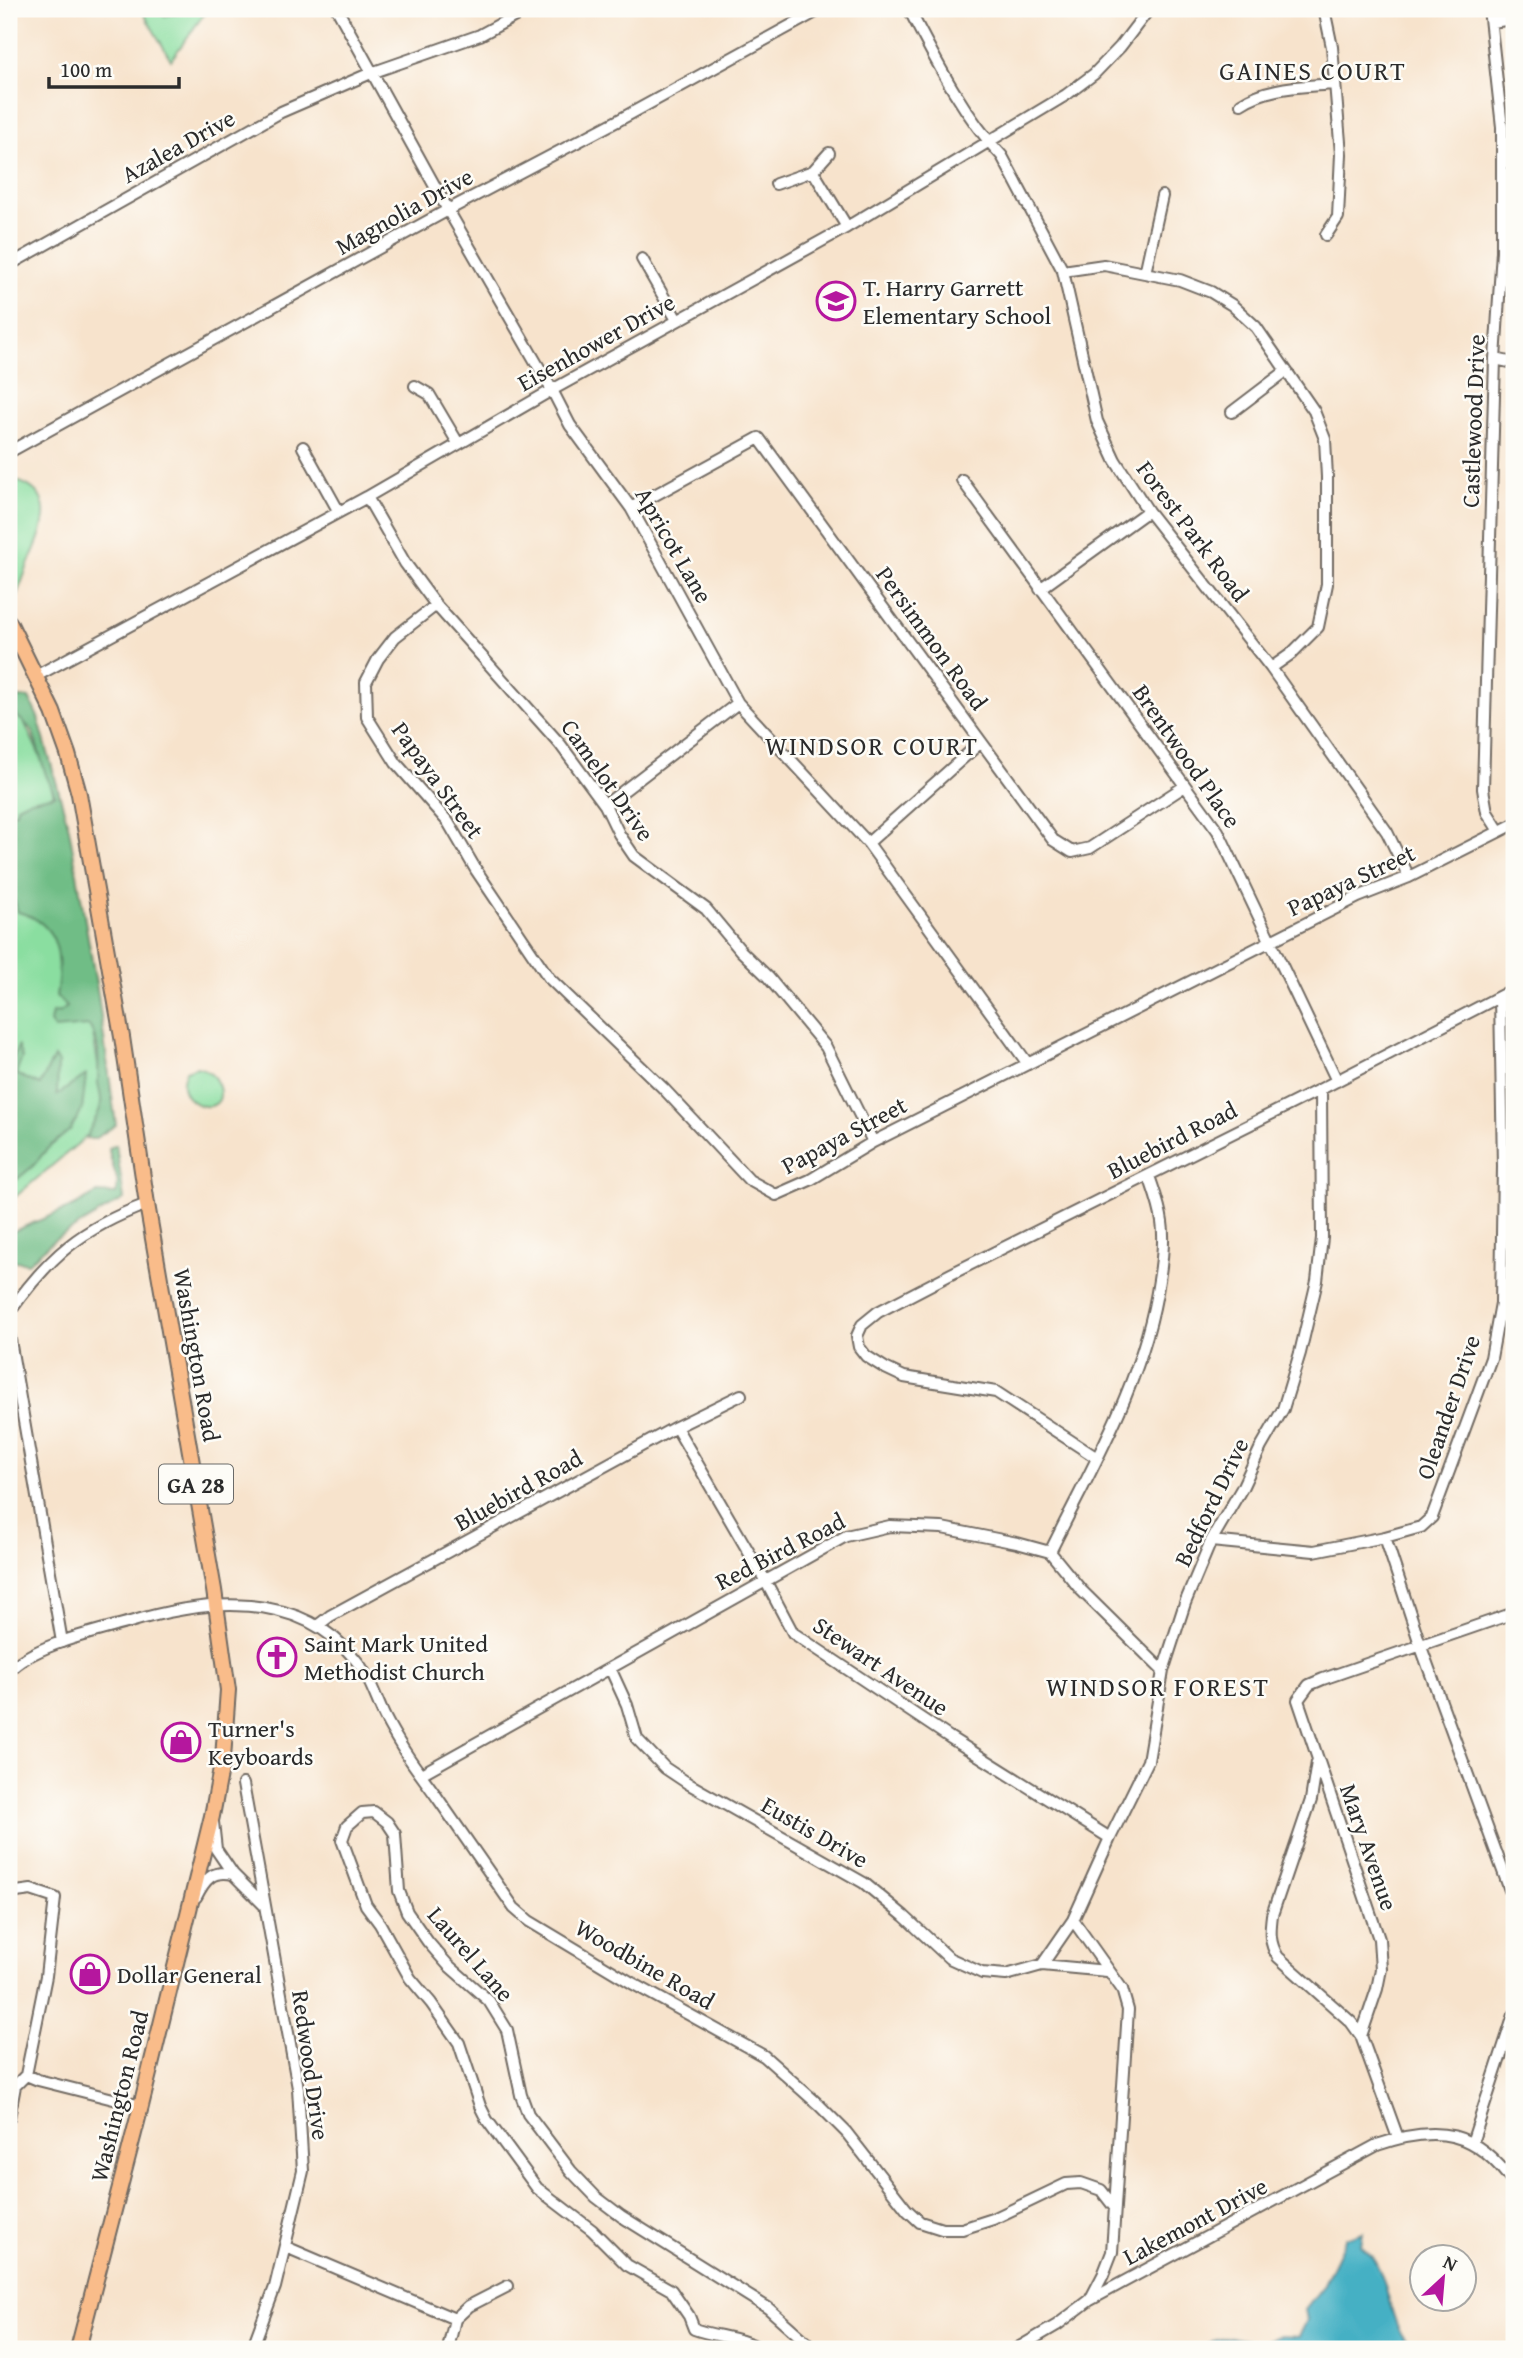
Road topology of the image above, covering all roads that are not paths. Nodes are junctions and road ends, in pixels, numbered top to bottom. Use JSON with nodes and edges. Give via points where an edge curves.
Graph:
{"nodes":[{"id":1,"x":337,"y":9,"type":"edge"},
{"id":2,"x":528,"y":9,"type":"edge"},
{"id":3,"x":821,"y":9,"type":"edge"},
{"id":4,"x":909,"y":9,"type":"edge"},
{"id":5,"x":1149,"y":9,"type":"edge"},
{"id":6,"x":1324,"y":9,"type":"edge"},
{"id":7,"x":1489,"y":9,"type":"edge"},
{"id":8,"x":1514,"y":19,"type":"edge"},
{"id":9,"x":1491,"y":22,"type":"junction"},
{"id":10,"x":371,"y":73,"type":"junction"},
{"id":11,"x":1334,"y":84,"type":"junction"},
{"id":12,"x":1241,"y":104,"type":"dead end"},
{"id":13,"x":988,"y":142,"type":"junction"},
{"id":14,"x":829,"y":153,"type":"dead end"},
{"id":15,"x":813,"y":171,"type":"junction"},
{"id":16,"x":776,"y":184,"type":"dead end"},
{"id":17,"x":1162,"y":197,"type":"dead end"},
{"id":18,"x":448,"y":210,"type":"junction"},
{"id":19,"x":846,"y":227,"type":"junction"},
{"id":20,"x":1326,"y":235,"type":"dead end"},
{"id":21,"x":642,"y":259,"type":"dead end"},
{"id":22,"x":9,"y":265,"type":"edge"},
{"id":23,"x":1063,"y":271,"type":"junction"},
{"id":24,"x":1146,"y":273,"type":"junction"},
{"id":25,"x":677,"y":320,"type":"junction"},
{"id":26,"x":1495,"y":359,"type":"junction"},
{"id":27,"x":1514,"y":363,"type":"edge"},
{"id":28,"x":1286,"y":371,"type":"junction"},
{"id":29,"x":415,"y":386,"type":"dead end"},
{"id":30,"x":552,"y":390,"type":"junction"},
{"id":31,"x":1232,"y":412,"type":"dead end"},
{"id":32,"x":458,"y":443,"type":"junction"},
{"id":33,"x":303,"y":446,"type":"dead end"},
{"id":34,"x":9,"y":452,"type":"edge"},
{"id":35,"x":962,"y":480,"type":"dead end"},
{"id":36,"x":367,"y":497,"type":"junction"},
{"id":37,"x":631,"y":508,"type":"junction"},
{"id":38,"x":1148,"y":511,"type":"junction"},
{"id":39,"x":339,"y":512,"type":"junction"},
{"id":40,"x":1040,"y":589,"type":"junction"},
{"id":41,"x":436,"y":605,"type":"junction"},
{"id":42,"x":9,"y":622,"type":"edge"},
{"id":43,"x":1271,"y":668,"type":"junction"},
{"id":44,"x":36,"y":676,"type":"junction"},
{"id":45,"x":738,"y":703,"type":"junction"},
{"id":46,"x":981,"y":742,"type":"junction"},
{"id":47,"x":1185,"y":786,"type":"junction"},
{"id":48,"x":605,"y":804,"type":"junction"},
{"id":49,"x":1514,"y":824,"type":"edge"},
{"id":50,"x":1499,"y":831,"type":"junction"},
{"id":51,"x":868,"y":843,"type":"junction"},
{"id":52,"x":1409,"y":877,"type":"junction"},
{"id":53,"x":1271,"y":942,"type":"junction"},
{"id":54,"x":1514,"y":989,"type":"edge"},
{"id":55,"x":1500,"y":997,"type":"junction"},
{"id":56,"x":1028,"y":1064,"type":"junction"},
{"id":57,"x":1337,"y":1081,"type":"junction"},
{"id":58,"x":1321,"y":1089,"type":"junction"},
{"id":59,"x":873,"y":1142,"type":"junction"},
{"id":60,"x":1149,"y":1176,"type":"junction"},
{"id":61,"x":147,"y":1204,"type":"junction"},
{"id":62,"x":9,"y":1313,"type":"edge"},
{"id":63,"x":9,"y":1334,"type":"edge"},
{"id":64,"x":741,"y":1395,"type":"dead end"},
{"id":65,"x":676,"y":1427,"type":"junction"},
{"id":66,"x":1097,"y":1458,"type":"junction"},
{"id":67,"x":1385,"y":1537,"type":"junction"},
{"id":68,"x":1210,"y":1541,"type":"junction"},
{"id":69,"x":1050,"y":1552,"type":"junction"},
{"id":70,"x":765,"y":1580,"type":"junction"},
{"id":71,"x":216,"y":1604,"type":"junction"},
{"id":72,"x":1514,"y":1613,"type":"edge"},
{"id":73,"x":317,"y":1626,"type":"junction"},
{"id":74,"x":62,"y":1642,"type":"junction"},
{"id":75,"x":1421,"y":1647,"type":"junction"},
{"id":76,"x":610,"y":1668,"type":"junction"},
{"id":77,"x":9,"y":1671,"type":"edge"},
{"id":78,"x":1163,"y":1671,"type":"junction"},
{"id":79,"x":1317,"y":1759,"type":"junction"},
{"id":80,"x":421,"y":1774,"type":"junction"},
{"id":81,"x":243,"y":1784,"type":"dead end"},
{"id":82,"x":212,"y":1816,"type":"junction"},
{"id":83,"x":1110,"y":1838,"type":"junction"},
{"id":84,"x":233,"y":1874,"type":"junction"},
{"id":85,"x":9,"y":1893,"type":"edge"},
{"id":86,"x":1514,"y":1901,"type":"edge"},
{"id":87,"x":265,"y":1906,"type":"junction"},
{"id":88,"x":187,"y":1915,"type":"junction"},
{"id":89,"x":1073,"y":1920,"type":"junction"},
{"id":90,"x":1042,"y":1965,"type":"junction"},
{"id":91,"x":1107,"y":1971,"type":"junction"},
{"id":92,"x":1514,"y":2015,"type":"edge"},
{"id":93,"x":1360,"y":2036,"type":"junction"},
{"id":94,"x":26,"y":2076,"type":"junction"},
{"id":95,"x":141,"y":2106,"type":"junction"},
{"id":96,"x":9,"y":2118,"type":"edge"},
{"id":97,"x":1398,"y":2138,"type":"junction"},
{"id":98,"x":1472,"y":2143,"type":"junction"},
{"id":99,"x":1514,"y":2183,"type":"edge"},
{"id":100,"x":1115,"y":2208,"type":"junction"},
{"id":101,"x":286,"y":2248,"type":"junction"},
{"id":102,"x":1112,"y":2252,"type":"junction"},
{"id":103,"x":1129,"y":2280,"type":"junction"},
{"id":104,"x":509,"y":2286,"type":"dead end"},
{"id":105,"x":1090,"y":2300,"type":"junction"},
{"id":106,"x":455,"y":2319,"type":"junction"},
{"id":107,"x":78,"y":2349,"type":"edge"},
{"id":108,"x":252,"y":2349,"type":"edge"},
{"id":109,"x":448,"y":2349,"type":"edge"},
{"id":110,"x":761,"y":2349,"type":"edge"},
{"id":111,"x":814,"y":2349,"type":"edge"},
{"id":112,"x":1016,"y":2349,"type":"edge"}],
"edges":[{"from":1,"to":10,"type":"street","name":"Apricot Lane"},
{"from":2,"to":10,"type":"street","name":"Azalea Drive","via":[[480,35]]},
{"from":3,"to":18,"type":"street","name":"Magnolia Drive"},
{"from":4,"to":13,"type":"street","name":"Forest Park Road"},
{"from":5,"to":13,"type":"street","name":"Eisenhower Drive","via":[[1094,74]]},
{"from":6,"to":11,"type":"street"},
{"from":7,"to":9,"type":"street","name":"Castlewood Drive"},
{"from":8,"to":9,"type":"street"},
{"from":9,"to":26,"type":"street","name":"Castlewood Drive","via":[[1502,127],[1502,251]]},
{"from":10,"to":18,"type":"street","name":"Apricot Lane"},
{"from":10,"to":22,"type":"street","name":"Azalea Drive","via":[[281,112]]},
{"from":11,"to":12,"type":"street","via":[[1282,88]]},
{"from":11,"to":20,"type":"street","via":[[1340,196],[1338,217]]},
{"from":13,"to":19,"type":"street","name":"Eisenhower Drive"},
{"from":13,"to":23,"type":"street","name":"Forest Park Road","via":[[1002,156]]},
{"from":14,"to":15,"type":"street"},
{"from":15,"to":16,"type":"street"},
{"from":15,"to":19,"type":"street"},
{"from":17,"to":24,"type":"street"},
{"from":18,"to":30,"type":"street","name":"Apricot Lane"},
{"from":18,"to":34,"type":"street","name":"Magnolia Drive"},
{"from":19,"to":25,"type":"street","name":"Eisenhower Drive"},
{"from":21,"to":25,"type":"street"},
{"from":23,"to":24,"type":"street","via":[[1104,265]]},
{"from":23,"to":38,"type":"street","name":"Forest Park Road","via":[[1097,421],[1115,460]]},
{"from":24,"to":28,"type":"street","via":[[1180,280],[1232,305],[1256,327]]},
{"from":25,"to":30,"type":"street","name":"Eisenhower Drive"},
{"from":26,"to":27,"type":"street"},
{"from":26,"to":50,"type":"street","name":"Castlewood Drive","via":[[1483,789],[1487,812]]},
{"from":28,"to":31,"type":"street"},
{"from":28,"to":43,"type":"street","via":[[1314,411],[1325,439],[1327,584],[1318,628]]},
{"from":29,"to":32,"type":"street","via":[[429,394]]},
{"from":30,"to":32,"type":"street","name":"Eisenhower Drive"},
{"from":30,"to":37,"type":"street","name":"Apricot Lane","via":[[570,425]]},
{"from":32,"to":36,"type":"street","name":"Eisenhower Drive"},
{"from":33,"to":39,"type":"street"},
{"from":35,"to":40,"type":"street","name":"Brentwood Place"},
{"from":36,"to":39,"type":"street","name":"Eisenhower Drive"},
{"from":36,"to":41,"type":"street","name":"Camelot Drive","via":[[405,563]]},
{"from":37,"to":45,"type":"street","name":"Apricot Lane"},
{"from":37,"to":46,"type":"street","name":"Persimmon Road","via":[[759,438]]},
{"from":38,"to":40,"type":"street"},
{"from":38,"to":43,"type":"street","name":"Forest Park Road"},
{"from":39,"to":44,"type":"street","name":"Eisenhower Drive"},
{"from":40,"to":47,"type":"street","name":"Brentwood Place"},
{"from":41,"to":48,"type":"street","name":"Camelot Drive","via":[[560,744]]},
{"from":41,"to":59,"type":"street","name":"Papaya Street","via":[[396,637],[378,659],[366,682],[367,717],[396,763],[448,822],[549,978],[663,1088],[748,1180],[776,1195]]},
{"from":42,"to":44,"type":"main road","name":"Washington Road","number":"GA 28"},
{"from":43,"to":52,"type":"street","name":"Forest Park Road","via":[[1387,832]]},
{"from":44,"to":61,"type":"main road","name":"Washington Road","number":"GA 28","via":[[53,712],[79,794]]},
{"from":45,"to":48,"type":"street"},
{"from":45,"to":51,"type":"street","name":"Apricot Lane"},
{"from":46,"to":47,"type":"street","name":"Persimmon Road","via":[[1053,840],[1072,852],[1090,848]]},
{"from":46,"to":51,"type":"street"},
{"from":47,"to":53,"type":"street","name":"Brentwood Place","via":[[1218,831]]},
{"from":48,"to":59,"type":"street","name":"Camelot Drive","via":[[634,856],[706,909],[826,1047]]},
{"from":49,"to":50,"type":"street","name":"Papaya Street"},
{"from":50,"to":52,"type":"street","name":"Papaya Street"},
{"from":51,"to":56,"type":"street","name":"Apricot Lane"},
{"from":52,"to":53,"type":"street","name":"Papaya Street","via":[[1358,897]]},
{"from":53,"to":56,"type":"street","name":"Papaya Street"},
{"from":53,"to":57,"type":"street","name":"Brentwood Place"},
{"from":54,"to":55,"type":"street","name":"Bluebird Road"},
{"from":55,"to":57,"type":"street","name":"Bluebird Road"},
{"from":55,"to":67,"type":"street","name":"Oleander Drive","via":[[1501,1303],[1491,1359],[1432,1517],[1421,1527]]},
{"from":56,"to":59,"type":"street","name":"Papaya Street"},
{"from":57,"to":58,"type":"street","name":"Bluebird Road"},
{"from":58,"to":60,"type":"street","name":"Bluebird Road"},
{"from":58,"to":68,"type":"street","name":"Bedford Drive","via":[[1322,1238],[1300,1353],[1283,1409]]},
{"from":60,"to":66,"type":"street","via":[[1162,1224],[1162,1259],[1151,1327],[1139,1367]]},
{"from":60,"to":66,"type":"street","name":"Bluebird Road","via":[[878,1312],[857,1336],[866,1356],[885,1368],[904,1377],[996,1392]]},
{"from":61,"to":62,"type":"street","via":[[71,1242]]},
{"from":61,"to":71,"type":"main road","name":"Washington Road","number":"GA 28"},
{"from":63,"to":74,"type":"street"},
{"from":64,"to":65,"type":"street","name":"Bluebird Road"},
{"from":65,"to":70,"type":"street","name":"Stewart Avenue"},
{"from":65,"to":73,"type":"street","name":"Bluebird Road"},
{"from":66,"to":69,"type":"street"},
{"from":67,"to":68,"type":"street","name":"Oleander Drive","via":[[1314,1551]]},
{"from":67,"to":75,"type":"street"},
{"from":68,"to":78,"type":"street","name":"Bedford Drive"},
{"from":69,"to":70,"type":"street","name":"Red Bird Road","via":[[942,1528],[890,1526],[846,1536]]},
{"from":69,"to":78,"type":"street"},
{"from":70,"to":76,"type":"street","name":"Red Bird Road"},
{"from":70,"to":83,"type":"street","name":"Stewart Avenue","via":[[793,1633]]},
{"from":71,"to":73,"type":"street","name":"Woodbine Road","via":[[261,1606]]},
{"from":71,"to":74,"type":"street","name":"Woodbine Road","via":[[144,1617]]},
{"from":71,"to":82,"type":"main road","name":"Washington Road","number":"GA 28","via":[[228,1690],[223,1758]]},
{"from":72,"to":75,"type":"street"},
{"from":73,"to":80,"type":"street","name":"Woodbine Road","via":[[357,1660],[396,1738]]},
{"from":74,"to":77,"type":"street","name":"Woodbine Road","via":[[18,1661]]},
{"from":75,"to":79,"type":"street","name":"Mary Avenue","via":[[1309,1685],[1297,1700]]},
{"from":75,"to":86,"type":"street"},
{"from":76,"to":80,"type":"street","name":"Red Bird Road"},
{"from":76,"to":90,"type":"street","name":"Eustis Drive","via":[[637,1739],[665,1768],[864,1883],[949,1958],[982,1973],[1006,1975]]},
{"from":78,"to":83,"type":"street","name":"Bedford Drive","via":[[1147,1761]]},
{"from":79,"to":93,"type":"street","name":"Mary Avenue","via":[[1379,1939],[1381,1969]]},
{"from":79,"to":93,"type":"street","via":[[1311,1800],[1272,1915],[1272,1947]]},
{"from":80,"to":100,"type":"street","name":"Woodbine Road","via":[[514,1909],[632,1983],[764,2056],[846,2132],[920,2222],[962,2229],[1066,2184],[1082,2183],[1101,2190]]},
{"from":81,"to":87,"type":"street","name":"Redwood Drive"},
{"from":82,"to":84,"type":"street","via":[[216,1849]]},
{"from":82,"to":88,"type":"main road","name":"Washington Road","number":"GA 28"},
{"from":83,"to":89,"type":"street","name":"Bedford Drive"},
{"from":84,"to":87,"type":"street"},
{"from":84,"to":88,"type":"street","via":[[221,1871],[210,1877]]},
{"from":85,"to":94,"type":"street","via":[[31,1890],[55,1898],[46,1976]]},
{"from":87,"to":101,"type":"street","name":"Redwood Drive","via":[[298,2088],[301,2130],[303,2171]]},
{"from":88,"to":95,"type":"main road","name":"Washington Road","number":"GA 28"},
{"from":89,"to":90,"type":"street"},
{"from":89,"to":91,"type":"street"},
{"from":90,"to":91,"type":"street","name":"Eustis Drive"},
{"from":91,"to":100,"type":"street","via":[[1122,1989],[1128,2010]]},
{"from":92,"to":98,"type":"street"},
{"from":93,"to":97,"type":"street"},
{"from":94,"to":95,"type":"street"},
{"from":94,"to":96,"type":"street","via":[[15,2086]]},
{"from":95,"to":107,"type":"main road","name":"Washington Road","number":"GA 28"},
{"from":97,"to":98,"type":"street","name":"Lakemont Drive","via":[[1434,2133]]},
{"from":97,"to":103,"type":"street","name":"Lakemont Drive","via":[[1377,2145]]},
{"from":98,"to":99,"type":"street","via":[[1494,2158]]},
{"from":100,"to":102,"type":"street"},
{"from":101,"to":106,"type":"street"},
{"from":101,"to":108,"type":"street","name":"Redwood Drive"},
{"from":102,"to":103,"type":"street","via":[[1115,2274]]},
{"from":102,"to":105,"type":"street"},
{"from":103,"to":105,"type":"street","name":"Lakemont Drive"},
{"from":104,"to":106,"type":"street","via":[[469,2306]]},
{"from":105,"to":112,"type":"street","name":"Lakemont Drive"},
{"from":106,"to":109,"type":"street"},
{"from":110,"to":111,"type":"street","name":"Laurel Lane","via":[[694,2329],[671,2290],[628,2265],[526,2175],[487,2120],[459,2043],[410,1978],[366,1905],[342,1840],[346,1826],[362,1813],[374,1812],[395,1834],[400,1891],[407,1912],[435,1949],[489,2001],[507,2030],[528,2114],[571,2171],[621,2216],[768,2308]]}]}
